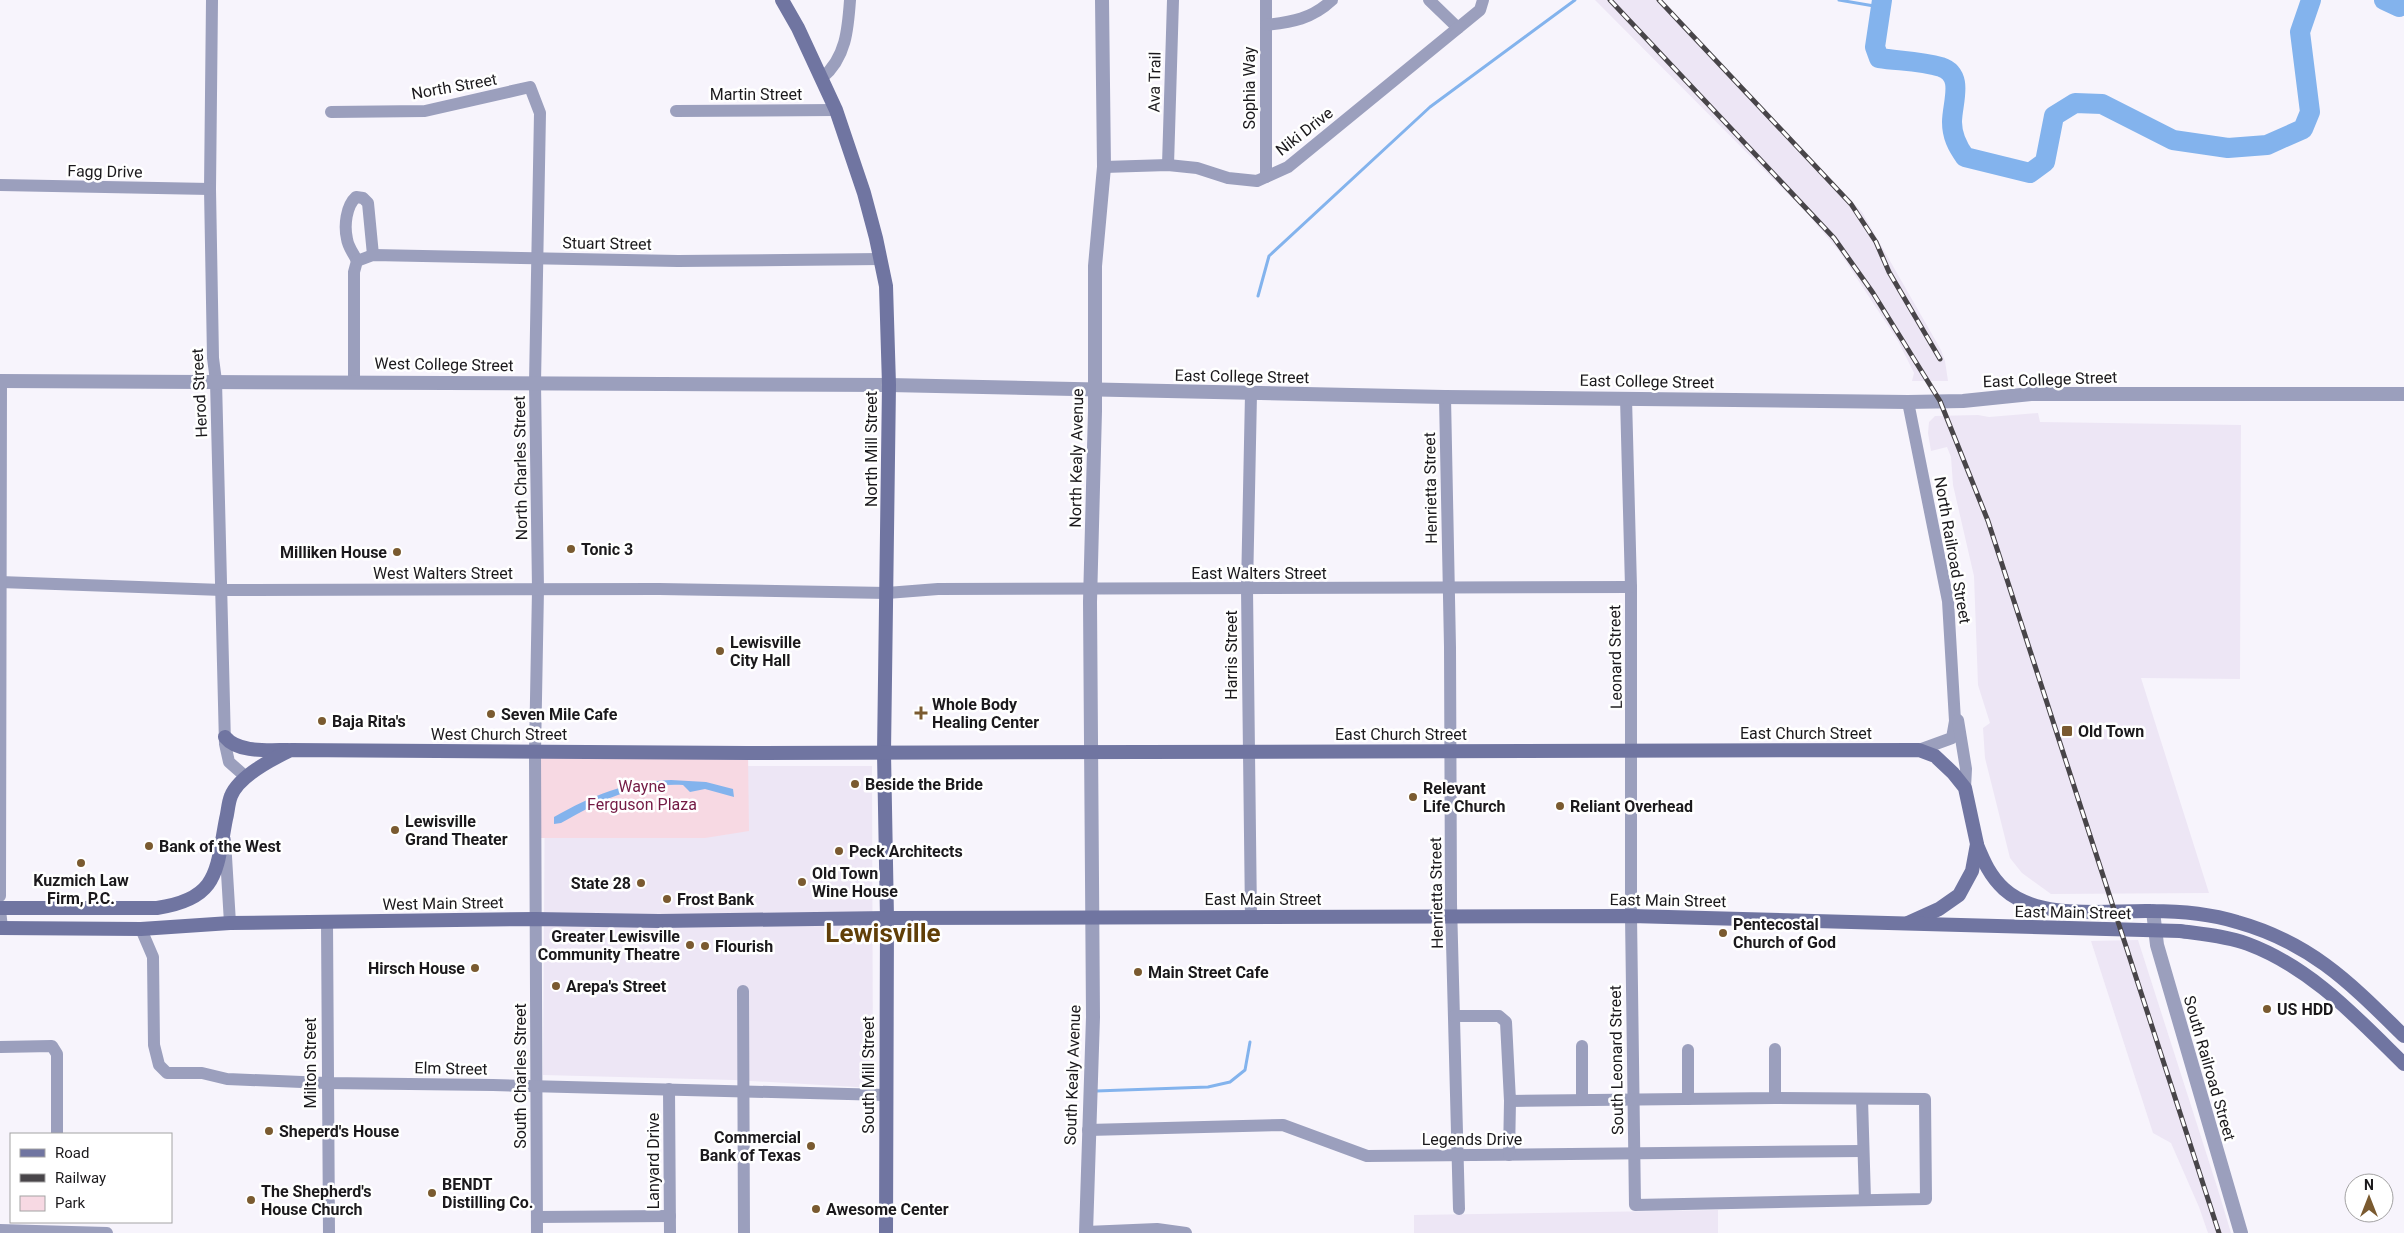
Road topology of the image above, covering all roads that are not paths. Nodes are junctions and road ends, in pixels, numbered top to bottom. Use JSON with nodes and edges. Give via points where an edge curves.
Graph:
{"nodes":[{"id":1,"x":212,"y":0,"type":"edge"},
{"id":2,"x":782,"y":0,"type":"edge"},
{"id":3,"x":850,"y":0,"type":"edge"},
{"id":4,"x":1102,"y":0,"type":"edge"},
{"id":5,"x":1173,"y":0,"type":"edge"},
{"id":6,"x":1266,"y":0,"type":"edge"},
{"id":7,"x":1332,"y":0,"type":"edge"},
{"id":8,"x":1429,"y":0,"type":"edge"},
{"id":9,"x":1483,"y":0,"type":"edge"},
{"id":10,"x":1266,"y":25,"type":"junction"},
{"id":11,"x":1458,"y":28,"type":"junction"},
{"id":12,"x":822,"y":78,"type":"junction"},
{"id":13,"x":522,"y":89,"type":"joint"},
{"id":14,"x":836,"y":110,"type":"junction"},
{"id":15,"x":676,"y":111,"type":"dead end"},
{"id":16,"x":331,"y":112,"type":"dead end"},
{"id":17,"x":1168,"y":165,"type":"junction"},
{"id":18,"x":1104,"y":168,"type":"junction"},
{"id":19,"x":1266,"y":177,"type":"junction"},
{"id":20,"x":0,"y":185,"type":"edge"},
{"id":21,"x":210,"y":189,"type":"junction"},
{"id":22,"x":373,"y":255,"type":"junction"},
{"id":23,"x":536,"y":257,"type":"junction"},
{"id":24,"x":881,"y":259,"type":"junction"},
{"id":25,"x":356,"y":261,"type":"junction"},
{"id":26,"x":1,"y":381,"type":"edge"},
{"id":27,"x":216,"y":381,"type":"junction"},
{"id":28,"x":354,"y":381,"type":"junction"},
{"id":29,"x":535,"y":383,"type":"junction"},
{"id":30,"x":888,"y":385,"type":"junction"},
{"id":31,"x":1095,"y":390,"type":"junction"},
{"id":32,"x":1251,"y":394,"type":"junction"},
{"id":33,"x":2404,"y":394,"type":"edge"},
{"id":34,"x":1445,"y":397,"type":"junction"},
{"id":35,"x":1626,"y":398,"type":"junction"},
{"id":36,"x":1908,"y":402,"type":"junction"},
{"id":37,"x":1,"y":582,"type":"edge"},
{"id":38,"x":1631,"y":587,"type":"junction"},
{"id":39,"x":1448,"y":588,"type":"junction"},
{"id":40,"x":538,"y":589,"type":"junction"},
{"id":41,"x":1091,"y":589,"type":"junction"},
{"id":42,"x":1247,"y":589,"type":"junction"},
{"id":43,"x":222,"y":590,"type":"junction"},
{"id":44,"x":887,"y":593,"type":"junction"},
{"id":45,"x":1954,"y":706,"type":"junction"},
{"id":46,"x":225,"y":736,"type":"junction"},
{"id":47,"x":291,"y":750,"type":"junction"},
{"id":48,"x":1919,"y":750,"type":"junction"},
{"id":49,"x":1091,"y":751,"type":"junction"},
{"id":50,"x":1632,"y":751,"type":"junction"},
{"id":51,"x":535,"y":752,"type":"junction"},
{"id":52,"x":1248,"y":752,"type":"junction"},
{"id":53,"x":1451,"y":752,"type":"junction"},
{"id":54,"x":884,"y":753,"type":"junction"},
{"id":55,"x":246,"y":777,"type":"junction"},
{"id":56,"x":1965,"y":788,"type":"junction"},
{"id":57,"x":224,"y":830,"type":"junction"},
{"id":58,"x":1977,"y":844,"type":"junction"},
{"id":59,"x":0,"y":896,"type":"edge"},
{"id":60,"x":0,"y":909,"type":"edge"},
{"id":61,"x":2153,"y":911,"type":"junction"},
{"id":62,"x":1251,"y":916,"type":"junction"},
{"id":63,"x":1631,"y":916,"type":"junction"},
{"id":64,"x":887,"y":918,"type":"junction"},
{"id":65,"x":1093,"y":918,"type":"junction"},
{"id":66,"x":1452,"y":918,"type":"junction"},
{"id":67,"x":535,"y":919,"type":"junction"},
{"id":68,"x":327,"y":922,"type":"junction"},
{"id":69,"x":230,"y":923,"type":"junction"},
{"id":70,"x":1905,"y":924,"type":"junction"},
{"id":71,"x":1,"y":928,"type":"edge"},
{"id":72,"x":141,"y":929,"type":"junction"},
{"id":73,"x":2155,"y":930,"type":"junction"},
{"id":74,"x":743,"y":991,"type":"dead end"},
{"id":75,"x":1454,"y":1016,"type":"junction"},
{"id":76,"x":2404,"y":1036,"type":"edge"},
{"id":77,"x":1582,"y":1046,"type":"dead end"},
{"id":78,"x":0,"y":1047,"type":"edge"},
{"id":79,"x":1774,"y":1049,"type":"dead end"},
{"id":80,"x":1688,"y":1050,"type":"dead end"},
{"id":81,"x":2404,"y":1064,"type":"edge"},
{"id":82,"x":326,"y":1083,"type":"junction"},
{"id":83,"x":536,"y":1086,"type":"junction"},
{"id":84,"x":669,"y":1089,"type":"junction"},
{"id":85,"x":743,"y":1091,"type":"junction"},
{"id":86,"x":886,"y":1095,"type":"junction"},
{"id":87,"x":1775,"y":1098,"type":"junction"},
{"id":88,"x":1862,"y":1098,"type":"junction"},
{"id":89,"x":1688,"y":1099,"type":"junction"},
{"id":90,"x":1582,"y":1100,"type":"junction"},
{"id":91,"x":1632,"y":1100,"type":"junction"},
{"id":92,"x":1510,"y":1101,"type":"junction"},
{"id":93,"x":1088,"y":1130,"type":"junction"},
{"id":94,"x":57,"y":1133,"type":"edge"},
{"id":95,"x":1862,"y":1151,"type":"junction"},
{"id":96,"x":1633,"y":1154,"type":"junction"},
{"id":97,"x":1458,"y":1155,"type":"junction"},
{"id":98,"x":1509,"y":1155,"type":"junction"},
{"id":99,"x":1865,"y":1200,"type":"junction"},
{"id":100,"x":1459,"y":1209,"type":"dead end"},
{"id":101,"x":670,"y":1216,"type":"junction"},
{"id":102,"x":537,"y":1217,"type":"junction"},
{"id":103,"x":56,"y":1227,"type":"edge"},
{"id":104,"x":0,"y":1230,"type":"edge"},
{"id":105,"x":107,"y":1233,"type":"edge"},
{"id":106,"x":328,"y":1233,"type":"edge"},
{"id":107,"x":537,"y":1233,"type":"edge"},
{"id":108,"x":670,"y":1233,"type":"edge"},
{"id":109,"x":744,"y":1233,"type":"edge"},
{"id":110,"x":886,"y":1233,"type":"edge"},
{"id":111,"x":1086,"y":1233,"type":"edge"},
{"id":112,"x":1186,"y":1233,"type":"edge"},
{"id":113,"x":2241,"y":1233,"type":"edge"}],
"edges":[{"from":1,"to":21,"type":"street","name":"Herod Street"},
{"from":2,"to":12,"type":"main road","name":"North Mill Street"},
{"from":3,"to":12,"type":"street","via":[[842,53],[833,69]]},
{"from":4,"to":18,"type":"street","name":"North Kealy Avenue"},
{"from":5,"to":17,"type":"street","name":"Ava Trail"},
{"from":6,"to":10,"type":"street","name":"Sophia Way"},
{"from":7,"to":10,"type":"street","via":[[1319,12],[1292,22]]},
{"from":8,"to":11,"type":"street"},
{"from":9,"to":11,"type":"street","name":"Niki Drive","via":[[1480,10]]},
{"from":10,"to":19,"type":"street","name":"Sophia Way"},
{"from":11,"to":19,"type":"street","name":"Niki Drive","via":[[1288,167]]},
{"from":12,"to":14,"type":"main road","name":"North Mill Street"},
{"from":13,"to":16,"type":"street","name":"North Street","via":[[425,111]]},
{"from":13,"to":23,"type":"street","name":"North Charles Street","via":[[530,87],[540,114]]},
{"from":14,"to":15,"type":"street","name":"Martin Street"},
{"from":14,"to":24,"type":"main road","name":"North Mill Street","via":[[864,193]]},
{"from":17,"to":18,"type":"street","name":"Niki Drive"},
{"from":17,"to":19,"type":"street","name":"Niki Drive","via":[[1197,168],[1228,178],[1257,181]]},
{"from":18,"to":31,"type":"street","name":"North Kealy Avenue","via":[[1095,266]]},
{"from":20,"to":21,"type":"street","name":"Fagg Drive"},
{"from":21,"to":27,"type":"street","name":"Herod Street"},
{"from":22,"to":23,"type":"street","name":"Stuart Street"},
{"from":22,"to":25,"type":"street","name":"Stuart Street"},
{"from":22,"to":25,"type":"street","via":[[368,203],[364,198],[356,197],[350,202],[346,232]]},
{"from":23,"to":24,"type":"street","name":"Stuart Street","via":[[678,261]]},
{"from":23,"to":29,"type":"street","name":"North Charles Street"},
{"from":24,"to":30,"type":"main road","name":"North Mill Street","via":[[886,286]]},
{"from":25,"to":28,"type":"street"},
{"from":26,"to":27,"type":"street","name":"West College Street"},
{"from":26,"to":37,"type":"street"},
{"from":27,"to":28,"type":"street","name":"West College Street"},
{"from":27,"to":43,"type":"street","name":"Herod Street"},
{"from":28,"to":29,"type":"street","name":"West College Street"},
{"from":29,"to":30,"type":"street","name":"West College Street"},
{"from":29,"to":40,"type":"street","name":"North Charles Street"},
{"from":30,"to":31,"type":"street","name":"East College Street"},
{"from":30,"to":44,"type":"main road","name":"North Mill Street"},
{"from":31,"to":32,"type":"street","name":"East College Street"},
{"from":31,"to":41,"type":"street","name":"North Kealy Avenue"},
{"from":32,"to":34,"type":"street","name":"East College Street"},
{"from":32,"to":42,"type":"street","name":"Harris Street"},
{"from":33,"to":36,"type":"street","name":"East College Street","via":[[2031,394],[1962,401]]},
{"from":34,"to":35,"type":"street","name":"East College Street"},
{"from":34,"to":39,"type":"street","name":"Henrietta Street"},
{"from":35,"to":36,"type":"street","name":"East College Street"},
{"from":35,"to":38,"type":"street","name":"Leonard Street"},
{"from":36,"to":45,"type":"street","name":"North Railroad Street","via":[[1948,601]]},
{"from":37,"to":43,"type":"street","name":"West Walters Street"},
{"from":37,"to":59,"type":"street"},
{"from":38,"to":39,"type":"street","name":"East Walters Street"},
{"from":38,"to":50,"type":"street","name":"Leonard Street"},
{"from":39,"to":42,"type":"street","name":"East Walters Street"},
{"from":39,"to":53,"type":"street","name":"Henrietta Street"},
{"from":40,"to":43,"type":"street","name":"West Walters Street"},
{"from":40,"to":44,"type":"street","name":"West Walters Street"},
{"from":40,"to":51,"type":"street","name":"North Charles Street"},
{"from":41,"to":42,"type":"street","name":"East Walters Street"},
{"from":41,"to":44,"type":"street","name":"East Walters Street","via":[[938,589]]},
{"from":41,"to":49,"type":"street","name":"North Kealy Avenue"},
{"from":42,"to":52,"type":"street","name":"Harris Street"},
{"from":43,"to":46,"type":"street","name":"Herod Street"},
{"from":44,"to":54,"type":"main road","name":"North Mill Street"},
{"from":45,"to":48,"type":"street","name":"North Railroad Street","via":[[1952,738]]},
{"from":45,"to":56,"type":"street","name":"North Railroad Street","via":[[1966,769]]},
{"from":46,"to":47,"type":"main road","via":[[231,744],[243,748]]},
{"from":46,"to":55,"type":"street","name":"Herod Street","via":[[229,762]]},
{"from":47,"to":51,"type":"main road","name":"West Church Street"},
{"from":47,"to":55,"type":"main road","name":"West Church Street"},
{"from":48,"to":50,"type":"main road","name":"East Church Street"},
{"from":48,"to":56,"type":"main road","name":"North Railroad Street","via":[[1935,756]]},
{"from":49,"to":52,"type":"main road","name":"East Church Street"},
{"from":49,"to":54,"type":"main road","name":"East Church Street"},
{"from":49,"to":65,"type":"street","name":"North Kealy Avenue"},
{"from":50,"to":53,"type":"main road","name":"East Church Street"},
{"from":50,"to":63,"type":"street","name":"Leonard Street"},
{"from":51,"to":54,"type":"main road","name":"West Church Street"},
{"from":51,"to":67,"type":"street","name":"North Charles Street"},
{"from":52,"to":53,"type":"main road","name":"East Church Street"},
{"from":52,"to":62,"type":"street","name":"Harris Street"},
{"from":53,"to":66,"type":"street","name":"Henrietta Street"},
{"from":54,"to":64,"type":"main road","name":"North Mill Street"},
{"from":55,"to":57,"type":"main road","name":"West Church Street","via":[[231,795]]},
{"from":56,"to":58,"type":"main road","name":"North Railroad Street"},
{"from":57,"to":60,"type":"main road","name":"West Church Street","via":[[218,864],[204,892],[176,906]]},
{"from":57,"to":69,"type":"street"},
{"from":58,"to":61,"type":"main road","name":"East Main Street","via":[[1987,870],[2005,890],[2025,902],[2051,910]]},
{"from":58,"to":70,"type":"main road","name":"North Railroad Street","via":[[1972,871],[1959,895]]},
{"from":60,"to":71,"type":"street"},
{"from":61,"to":73,"type":"street","name":"South Railroad Street"},
{"from":61,"to":76,"type":"main road","name":"East Main Street","via":[[2236,921],[2281,937],[2314,955],[2349,981]]},
{"from":62,"to":65,"type":"main road","name":"East Main Street"},
{"from":62,"to":66,"type":"main road","name":"East Main Street"},
{"from":63,"to":66,"type":"main road","name":"East Main Street"},
{"from":63,"to":70,"type":"main road","name":"East Main Street"},
{"from":63,"to":91,"type":"street","name":"South Leonard Street"},
{"from":64,"to":65,"type":"main road","name":"East Main Street"},
{"from":64,"to":67,"type":"main road","name":"West Main Street"},
{"from":64,"to":86,"type":"main road","name":"South Mill Street"},
{"from":65,"to":93,"type":"street","name":"South Kealy Avenue"},
{"from":66,"to":75,"type":"street","name":"Henrietta Street"},
{"from":67,"to":68,"type":"main road","name":"West Main Street"},
{"from":67,"to":83,"type":"street","name":"South Charles Street"},
{"from":68,"to":69,"type":"main road","name":"West Main Street"},
{"from":68,"to":82,"type":"street","name":"Milton Street"},
{"from":69,"to":72,"type":"main road","name":"West Main Street"},
{"from":70,"to":73,"type":"main road","name":"East Main Street"},
{"from":71,"to":72,"type":"main road","name":"West Main Street"},
{"from":72,"to":82,"type":"street","name":"Elm Street","via":[[153,957],[154,1045],[158,1065],[167,1072],[202,1073],[227,1079]]},
{"from":73,"to":81,"type":"main road","name":"East Main Street","via":[[2247,944],[2276,958],[2307,975],[2337,998]]},
{"from":73,"to":113,"type":"street","name":"South Railroad Street"},
{"from":74,"to":85,"type":"street"},
{"from":75,"to":92,"type":"street","via":[[1499,1016],[1506,1022]]},
{"from":75,"to":97,"type":"street","name":"Henrietta Street"},
{"from":77,"to":90,"type":"street"},
{"from":78,"to":94,"type":"street","via":[[52,1046],[57,1054]]},
{"from":79,"to":87,"type":"street"},
{"from":80,"to":89,"type":"street"},
{"from":82,"to":83,"type":"street","name":"Elm Street"},
{"from":82,"to":106,"type":"street","name":"Milton Street"},
{"from":83,"to":84,"type":"street","name":"Elm Street"},
{"from":83,"to":102,"type":"street","name":"South Charles Street"},
{"from":84,"to":85,"type":"street","name":"Elm Street"},
{"from":84,"to":101,"type":"street","name":"Lanyard Drive"},
{"from":85,"to":86,"type":"street","name":"Elm Street"},
{"from":85,"to":109,"type":"street"},
{"from":86,"to":110,"type":"main road","name":"South Mill Street"},
{"from":87,"to":88,"type":"street"},
{"from":87,"to":89,"type":"street"},
{"from":88,"to":95,"type":"street"},
{"from":88,"to":99,"type":"street","via":[[1925,1099],[1926,1199]]},
{"from":89,"to":91,"type":"street"},
{"from":90,"to":91,"type":"street"},
{"from":90,"to":92,"type":"street"},
{"from":91,"to":96,"type":"street","name":"South Leonard Street"},
{"from":92,"to":98,"type":"street"},
{"from":93,"to":97,"type":"street","name":"Legends Drive","via":[[1283,1126],[1367,1156]]},
{"from":93,"to":111,"type":"street","name":"South Kealy Avenue"},
{"from":95,"to":96,"type":"street","name":"Legends Drive"},
{"from":95,"to":99,"type":"street"},
{"from":96,"to":98,"type":"street","name":"Legends Drive"},
{"from":96,"to":99,"type":"street","name":"South Leonard Street","via":[[1635,1205]]},
{"from":97,"to":98,"type":"street","name":"Legends Drive"},
{"from":97,"to":100,"type":"street","name":"Henrietta Street"},
{"from":101,"to":102,"type":"street"},
{"from":101,"to":108,"type":"street","name":"Lanyard Drive"},
{"from":102,"to":107,"type":"street","name":"South Charles Street"},
{"from":103,"to":104,"type":"street"},
{"from":103,"to":105,"type":"street"},
{"from":111,"to":112,"type":"street","via":[[1156,1229]]}]}
